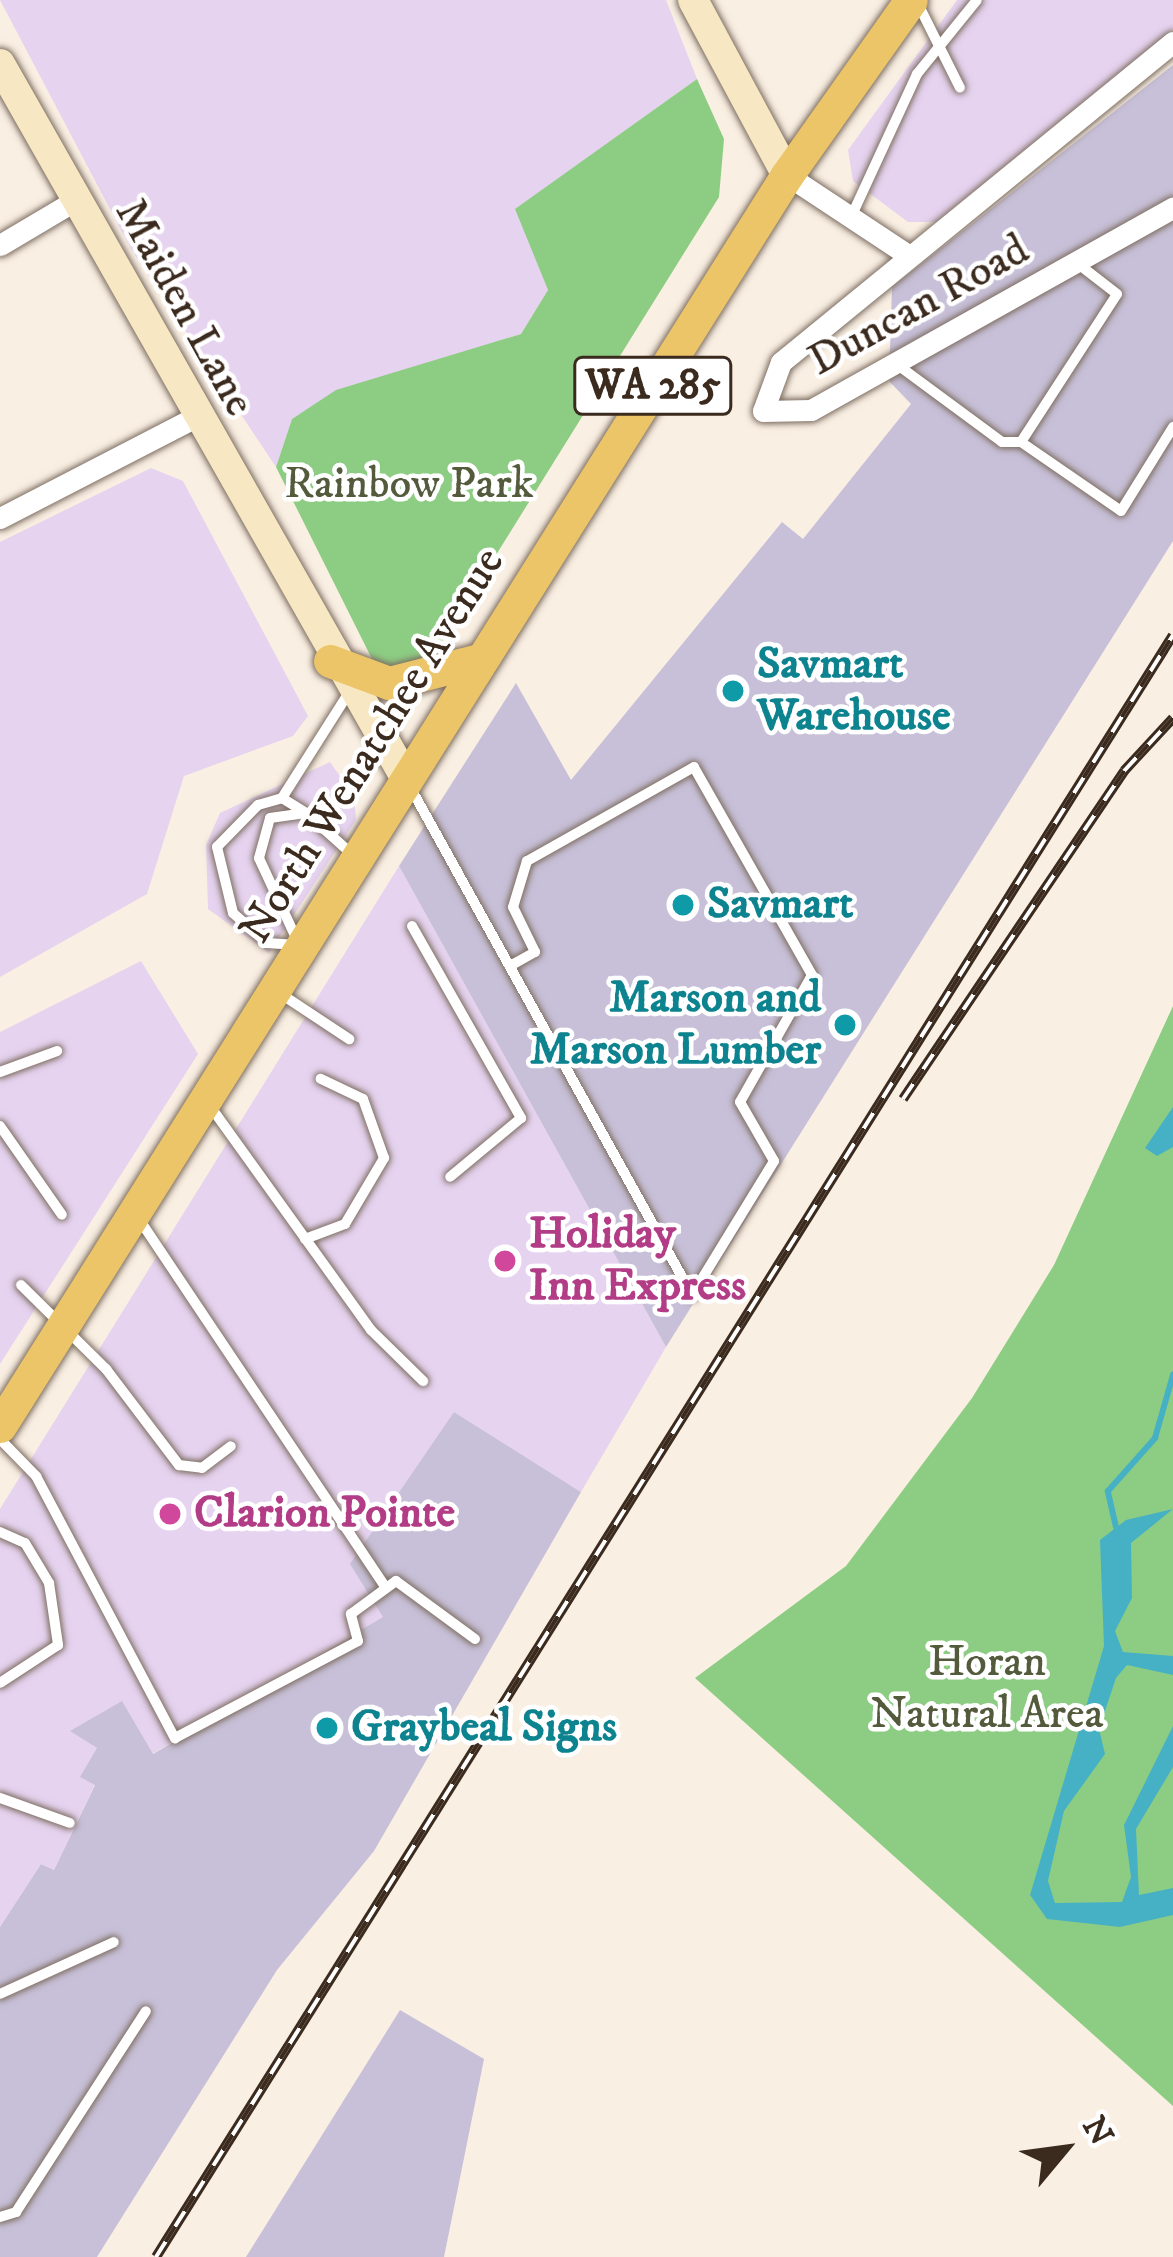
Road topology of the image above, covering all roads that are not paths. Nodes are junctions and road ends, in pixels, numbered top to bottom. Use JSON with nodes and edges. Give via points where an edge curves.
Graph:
{"nodes":[{"id":1,"x":693,"y":0,"type":"edge"},
{"id":2,"x":913,"y":0,"type":"edge"},
{"id":3,"x":977,"y":0,"type":"edge"},
{"id":4,"x":1173,"y":42,"type":"edge"},
{"id":5,"x":940,"y":45,"type":"junction"},
{"id":6,"x":0,"y":64,"type":"edge"},
{"id":7,"x":960,"y":88,"type":"dead end"},
{"id":8,"x":787,"y":175,"type":"junction"},
{"id":9,"x":74,"y":201,"type":"junction"},
{"id":10,"x":1173,"y":208,"type":"edge"},
{"id":11,"x":851,"y":217,"type":"junction"},
{"id":12,"x":0,"y":244,"type":"edge"},
{"id":13,"x":905,"y":253,"type":"junction"},
{"id":14,"x":1077,"y":263,"type":"junction"},
{"id":15,"x":893,"y":361,"type":"junction"},
{"id":16,"x":192,"y":419,"type":"junction"},
{"id":17,"x":1173,"y":427,"type":"edge"},
{"id":18,"x":1021,"y":442,"type":"junction"},
{"id":19,"x":0,"y":518,"type":"edge"},
{"id":20,"x":479,"y":660,"type":"junction"},
{"id":21,"x":330,"y":661,"type":"junction"},
{"id":22,"x":348,"y":694,"type":"junction"},
{"id":23,"x":405,"y":777,"type":"junction"},
{"id":24,"x":282,"y":798,"type":"junction"},
{"id":25,"x":305,"y":813,"type":"junction"},
{"id":26,"x":355,"y":857,"type":"junction"},
{"id":27,"x":412,"y":926,"type":"dead end"},
{"id":28,"x":300,"y":946,"type":"junction"},
{"id":29,"x":510,"y":966,"type":"junction"},
{"id":30,"x":273,"y":989,"type":"junction"},
{"id":31,"x":349,"y":1039,"type":"dead end"},
{"id":32,"x":57,"y":1051,"type":"dead end"},
{"id":33,"x":0,"y":1072,"type":"edge"},
{"id":34,"x":321,"y":1079,"type":"dead end"},
{"id":35,"x":204,"y":1099,"type":"junction"},
{"id":36,"x":0,"y":1126,"type":"edge"},
{"id":37,"x":450,"y":1177,"type":"dead end"},
{"id":38,"x":134,"y":1212,"type":"junction"},
{"id":39,"x":62,"y":1216,"type":"dead end"},
{"id":40,"x":305,"y":1239,"type":"junction"},
{"id":41,"x":21,"y":1285,"type":"dead end"},
{"id":42,"x":59,"y":1332,"type":"junction"},
{"id":43,"x":423,"y":1381,"type":"dead end"},
{"id":44,"x":0,"y":1426,"type":"edge"},
{"id":45,"x":0,"y":1439,"type":"edge"},
{"id":46,"x":231,"y":1446,"type":"dead end"},
{"id":47,"x":0,"y":1532,"type":"edge"},
{"id":48,"x":384,"y":1585,"type":"junction"},
{"id":49,"x":475,"y":1639,"type":"dead end"},
{"id":50,"x":0,"y":1683,"type":"edge"},
{"id":51,"x":0,"y":1798,"type":"edge"},
{"id":52,"x":70,"y":1822,"type":"dead end"},
{"id":53,"x":114,"y":1942,"type":"dead end"},
{"id":54,"x":0,"y":1994,"type":"edge"},
{"id":55,"x":146,"y":2011,"type":"dead end"},
{"id":56,"x":0,"y":2217,"type":"edge"}],
"edges":[{"from":1,"to":8,"type":"main road"},
{"from":2,"to":5,"type":"lane"},
{"from":2,"to":8,"type":"main road","name":"North Wenatchee Avenue","number":"WA 285"},
{"from":3,"to":5,"type":"lane"},
{"from":4,"to":13,"type":"street","name":"Duncan Road"},
{"from":5,"to":7,"type":"lane"},
{"from":5,"to":11,"type":"lane"},
{"from":6,"to":9,"type":"main road","name":"Maiden Lane"},
{"from":8,"to":11,"type":"street","name":"Duncan Road"},
{"from":8,"to":20,"type":"main road","name":"North Wenatchee Avenue","number":"WA 285"},
{"from":9,"to":12,"type":"street"},
{"from":9,"to":16,"type":"main road","name":"Maiden Lane"},
{"from":10,"to":14,"type":"street","name":"Duncan Road"},
{"from":11,"to":13,"type":"street","name":"Duncan Road"},
{"from":13,"to":15,"type":"street","name":"Duncan Road","via":[[781,362],[764,411],[811,410]]},
{"from":14,"to":15,"type":"street","name":"Duncan Road"},
{"from":14,"to":18,"type":"lane","via":[[1118,294]]},
{"from":15,"to":18,"type":"lane","via":[[1002,442]]},
{"from":16,"to":19,"type":"street"},
{"from":16,"to":21,"type":"main road","name":"Maiden Lane"},
{"from":17,"to":18,"type":"lane","via":[[1121,511]]},
{"from":20,"to":21,"type":"main road","via":[[389,683]]},
{"from":20,"to":23,"type":"main road","name":"North Wenatchee Avenue","number":"WA 285"},
{"from":21,"to":22,"type":"main road","name":"Maiden Lane"},
{"from":22,"to":23,"type":"main road","name":"Maiden Lane"},
{"from":22,"to":24,"type":"lane"},
{"from":23,"to":26,"type":"main road","name":"North Wenatchee Avenue","number":"WA 285"},
{"from":23,"to":29,"type":"lane"},
{"from":24,"to":25,"type":"lane"},
{"from":24,"to":28,"type":"lane","via":[[224,832],[220,876],[249,928],[267,943]]},
{"from":25,"to":26,"type":"lane"},
{"from":25,"to":28,"type":"lane","via":[[270,818],[259,858]]},
{"from":26,"to":28,"type":"main road","name":"North Wenatchee Avenue","number":"WA 285"},
{"from":27,"to":37,"type":"lane","via":[[521,1118]]},
{"from":28,"to":30,"type":"main road","name":"North Wenatchee Avenue","number":"WA 285"},
{"from":29,"to":29,"type":"lane","via":[[658,1233],[692,1295],[774,1161],[740,1102],[812,975],[694,767],[527,861],[513,907],[535,952]]},
{"from":30,"to":31,"type":"lane"},
{"from":30,"to":35,"type":"main road","name":"North Wenatchee Avenue","number":"WA 285"},
{"from":32,"to":33,"type":"lane"},
{"from":34,"to":40,"type":"lane","via":[[363,1099],[384,1158],[345,1224]]},
{"from":35,"to":38,"type":"main road","name":"North Wenatchee Avenue","number":"WA 285"},
{"from":35,"to":40,"type":"lane"},
{"from":36,"to":39,"type":"lane"},
{"from":38,"to":42,"type":"main road","name":"North Wenatchee Avenue","number":"WA 285"},
{"from":38,"to":48,"type":"lane"},
{"from":40,"to":43,"type":"lane"},
{"from":41,"to":42,"type":"lane"},
{"from":42,"to":44,"type":"main road","name":"North Wenatchee Avenue","number":"WA 285"},
{"from":42,"to":46,"type":"lane","via":[[106,1369],[179,1465],[202,1468]]},
{"from":45,"to":48,"type":"lane","via":[[36,1476],[175,1738],[358,1641],[351,1613]]},
{"from":47,"to":50,"type":"lane","via":[[25,1544],[49,1583],[58,1645]]},
{"from":48,"to":49,"type":"lane","via":[[396,1581]]},
{"from":51,"to":52,"type":"lane"},
{"from":53,"to":54,"type":"lane"},
{"from":55,"to":56,"type":"lane","via":[[16,2212]]}]}
